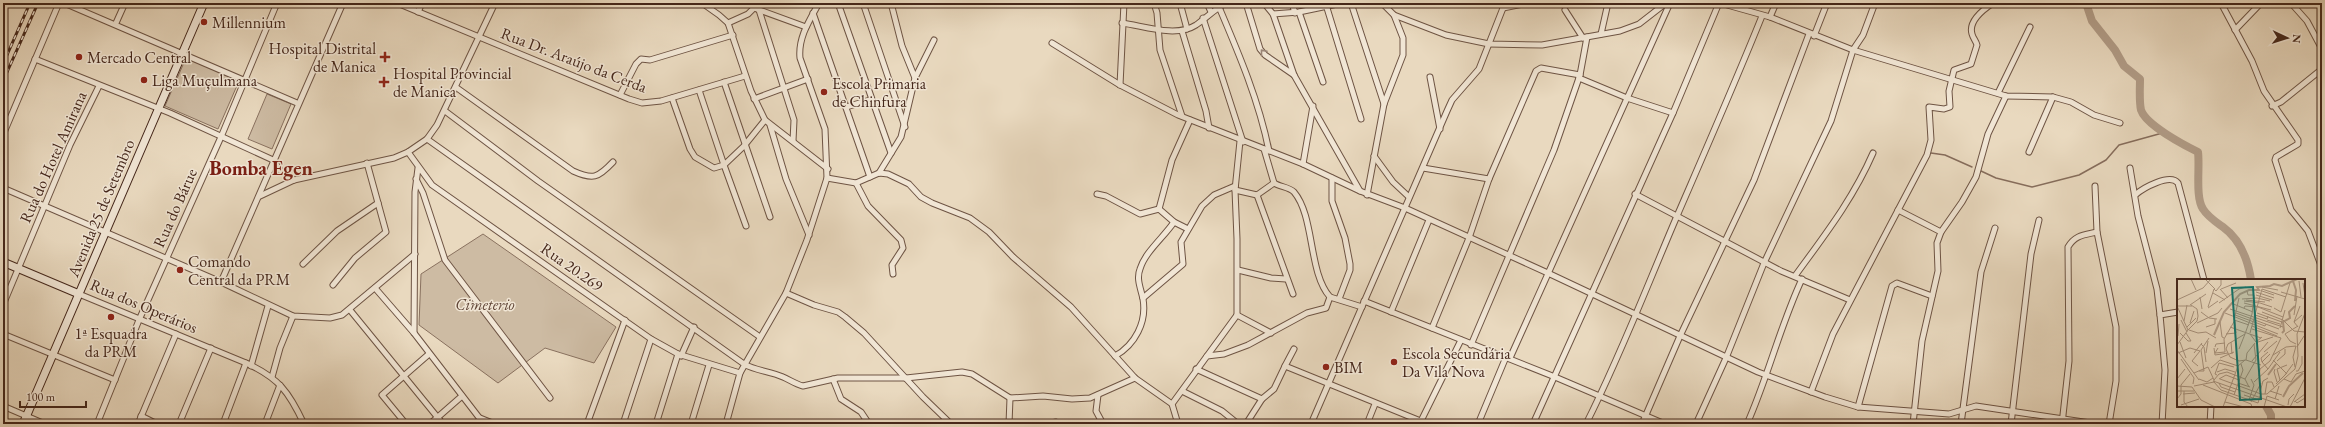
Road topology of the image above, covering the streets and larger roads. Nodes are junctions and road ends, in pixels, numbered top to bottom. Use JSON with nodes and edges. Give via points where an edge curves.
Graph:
{"nodes":[{"id":1,"x":6,"y":3,"type":"edge"},
{"id":2,"x":59,"y":3,"type":"edge"},
{"id":3,"x":64,"y":3,"type":"edge"},
{"id":4,"x":125,"y":3,"type":"edge"},
{"id":5,"x":204,"y":3,"type":"edge"},
{"id":6,"x":277,"y":3,"type":"edge"},
{"id":7,"x":343,"y":3,"type":"edge"},
{"id":8,"x":397,"y":3,"type":"edge"},
{"id":9,"x":422,"y":3,"type":"edge"},
{"id":10,"x":495,"y":3,"type":"edge"},
{"id":11,"x":702,"y":3,"type":"edge"},
{"id":12,"x":759,"y":3,"type":"edge"},
{"id":13,"x":819,"y":3,"type":"edge"},
{"id":14,"x":838,"y":3,"type":"edge"},
{"id":15,"x":863,"y":3,"type":"edge"},
{"id":16,"x":891,"y":3,"type":"edge"},
{"id":17,"x":1124,"y":3,"type":"edge"},
{"id":18,"x":1154,"y":3,"type":"edge"},
{"id":19,"x":1180,"y":3,"type":"edge"},
{"id":20,"x":1207,"y":3,"type":"edge"},
{"id":21,"x":1226,"y":3,"type":"edge"},
{"id":22,"x":1246,"y":3,"type":"edge"},
{"id":23,"x":1264,"y":3,"type":"edge"},
{"id":24,"x":1292,"y":3,"type":"edge"},
{"id":25,"x":1317,"y":3,"type":"edge"},
{"id":26,"x":1342,"y":3,"type":"edge"},
{"id":27,"x":1351,"y":3,"type":"edge"},
{"id":28,"x":1382,"y":3,"type":"edge"},
{"id":29,"x":1528,"y":3,"type":"edge"},
{"id":30,"x":1608,"y":3,"type":"edge"},
{"id":31,"x":1666,"y":3,"type":"edge"},
{"id":32,"x":1670,"y":3,"type":"edge"},
{"id":33,"x":1720,"y":3,"type":"edge"},
{"id":34,"x":1776,"y":3,"type":"edge"},
{"id":35,"x":1827,"y":3,"type":"edge"},
{"id":36,"x":1875,"y":3,"type":"edge"},
{"id":37,"x":1993,"y":3,"type":"edge"},
{"id":38,"x":2221,"y":3,"type":"edge"},
{"id":39,"x":2260,"y":3,"type":"edge"},
{"id":40,"x":2291,"y":3,"type":"edge"},
{"id":41,"x":1504,"y":6,"type":"edge"},
{"id":42,"x":1219,"y":7,"type":"junction"},
{"id":43,"x":1327,"y":8,"type":"junction"},
{"id":44,"x":757,"y":9,"type":"junction"},
{"id":45,"x":1319,"y":9,"type":"junction"},
{"id":46,"x":3,"y":10,"type":"edge"},
{"id":47,"x":1566,"y":10,"type":"dead end"},
{"id":48,"x":418,"y":12,"type":"junction"},
{"id":49,"x":1211,"y":12,"type":"junction"},
{"id":50,"x":1297,"y":12,"type":"junction"},
{"id":51,"x":813,"y":13,"type":"junction"},
{"id":52,"x":1273,"y":14,"type":"junction"},
{"id":53,"x":1394,"y":15,"type":"junction"},
{"id":54,"x":1762,"y":16,"type":"junction"},
{"id":55,"x":1770,"y":17,"type":"junction"},
{"id":56,"x":1203,"y":18,"type":"junction"},
{"id":57,"x":116,"y":23,"type":"junction"},
{"id":58,"x":728,"y":23,"type":"junction"},
{"id":59,"x":1122,"y":23,"type":"junction"},
{"id":60,"x":806,"y":27,"type":"junction"},
{"id":61,"x":2030,"y":27,"type":"dead end"},
{"id":62,"x":1159,"y":29,"type":"junction"},
{"id":63,"x":1184,"y":30,"type":"junction"},
{"id":64,"x":2235,"y":30,"type":"junction"},
{"id":65,"x":1601,"y":34,"type":"junction"},
{"id":66,"x":733,"y":35,"type":"junction"},
{"id":67,"x":1812,"y":35,"type":"junction"},
{"id":68,"x":478,"y":37,"type":"junction"},
{"id":69,"x":1585,"y":37,"type":"junction"},
{"id":70,"x":934,"y":40,"type":"dead end"},
{"id":71,"x":1052,"y":43,"type":"dead end"},
{"id":72,"x":1489,"y":44,"type":"junction"},
{"id":73,"x":2322,"y":49,"type":"edge"},
{"id":74,"x":1853,"y":50,"type":"junction"},
{"id":75,"x":182,"y":53,"type":"junction"},
{"id":76,"x":35,"y":59,"type":"junction"},
{"id":77,"x":2322,"y":69,"type":"edge"},
{"id":78,"x":1294,"y":75,"type":"junction"},
{"id":79,"x":745,"y":76,"type":"junction"},
{"id":80,"x":1580,"y":76,"type":"junction"},
{"id":81,"x":1430,"y":77,"type":"dead end"},
{"id":82,"x":915,"y":78,"type":"junction"},
{"id":83,"x":1951,"y":78,"type":"junction"},
{"id":84,"x":808,"y":79,"type":"junction"},
{"id":85,"x":245,"y":81,"type":"junction"},
{"id":86,"x":724,"y":82,"type":"junction"},
{"id":87,"x":1323,"y":82,"type":"dead end"},
{"id":88,"x":1120,"y":85,"type":"junction"},
{"id":89,"x":99,"y":86,"type":"junction"},
{"id":90,"x":457,"y":88,"type":"junction"},
{"id":91,"x":783,"y":88,"type":"junction"},
{"id":92,"x":699,"y":90,"type":"junction"},
{"id":93,"x":1998,"y":93,"type":"junction"},
{"id":94,"x":620,"y":95,"type":"junction"},
{"id":95,"x":2006,"y":96,"type":"junction"},
{"id":96,"x":2053,"y":97,"type":"junction"},
{"id":97,"x":672,"y":98,"type":"junction"},
{"id":98,"x":1627,"y":98,"type":"junction"},
{"id":99,"x":754,"y":99,"type":"junction"},
{"id":100,"x":870,"y":100,"type":"junction"},
{"id":101,"x":297,"y":103,"type":"junction"},
{"id":102,"x":1384,"y":104,"type":"junction"},
{"id":103,"x":1313,"y":106,"type":"junction"},
{"id":104,"x":2272,"y":106,"type":"junction"},
{"id":105,"x":846,"y":108,"type":"junction"},
{"id":106,"x":158,"y":109,"type":"junction"},
{"id":107,"x":445,"y":111,"type":"junction"},
{"id":108,"x":1673,"y":113,"type":"junction"},
{"id":109,"x":1182,"y":116,"type":"junction"},
{"id":110,"x":1361,"y":119,"type":"dead end"},
{"id":111,"x":765,"y":120,"type":"junction"},
{"id":112,"x":1190,"y":120,"type":"junction"},
{"id":113,"x":2120,"y":123,"type":"dead end"},
{"id":114,"x":770,"y":125,"type":"junction"},
{"id":115,"x":904,"y":127,"type":"junction"},
{"id":116,"x":1210,"y":128,"type":"junction"},
{"id":117,"x":1441,"y":130,"type":"junction"},
{"id":118,"x":3,"y":135,"type":"edge"},
{"id":119,"x":221,"y":137,"type":"junction"},
{"id":120,"x":427,"y":139,"type":"junction"},
{"id":121,"x":793,"y":140,"type":"junction"},
{"id":122,"x":1241,"y":141,"type":"junction"},
{"id":123,"x":744,"y":146,"type":"junction"},
{"id":124,"x":1266,"y":150,"type":"junction"},
{"id":125,"x":408,"y":152,"type":"junction"},
{"id":126,"x":2029,"y":152,"type":"dead end"},
{"id":127,"x":891,"y":153,"type":"junction"},
{"id":128,"x":1873,"y":153,"type":"dead end"},
{"id":129,"x":1374,"y":156,"type":"junction"},
{"id":130,"x":273,"y":160,"type":"junction"},
{"id":131,"x":613,"y":162,"type":"dead end"},
{"id":132,"x":367,"y":163,"type":"junction"},
{"id":133,"x":1303,"y":164,"type":"junction"},
{"id":134,"x":724,"y":165,"type":"junction"},
{"id":135,"x":418,"y":168,"type":"junction"},
{"id":136,"x":1423,"y":168,"type":"junction"},
{"id":137,"x":2130,"y":168,"type":"dead end"},
{"id":138,"x":828,"y":169,"type":"junction"},
{"id":139,"x":878,"y":173,"type":"junction"},
{"id":140,"x":870,"y":176,"type":"junction"},
{"id":141,"x":828,"y":178,"type":"junction"},
{"id":142,"x":1332,"y":178,"type":"junction"},
{"id":143,"x":416,"y":179,"type":"junction"},
{"id":144,"x":1489,"y":179,"type":"junction"},
{"id":145,"x":294,"y":180,"type":"junction"},
{"id":146,"x":856,"y":183,"type":"junction"},
{"id":147,"x":1274,"y":183,"type":"junction"},
{"id":148,"x":2095,"y":186,"type":"dead end"},
{"id":149,"x":3,"y":188,"type":"edge"},
{"id":150,"x":1235,"y":188,"type":"junction"},
{"id":151,"x":1360,"y":191,"type":"junction"},
{"id":152,"x":1097,"y":194,"type":"dead end"},
{"id":153,"x":1635,"y":194,"type":"junction"},
{"id":154,"x":1257,"y":195,"type":"junction"},
{"id":155,"x":1367,"y":195,"type":"junction"},
{"id":156,"x":2135,"y":195,"type":"junction"},
{"id":157,"x":260,"y":196,"type":"junction"},
{"id":158,"x":1409,"y":197,"type":"junction"},
{"id":159,"x":378,"y":203,"type":"junction"},
{"id":160,"x":44,"y":206,"type":"junction"},
{"id":161,"x":1405,"y":208,"type":"junction"},
{"id":162,"x":1159,"y":209,"type":"junction"},
{"id":163,"x":1898,"y":210,"type":"junction"},
{"id":164,"x":1677,"y":216,"type":"junction"},
{"id":165,"x":770,"y":217,"type":"dead end"},
{"id":166,"x":1429,"y":220,"type":"junction"},
{"id":167,"x":2039,"y":220,"type":"dead end"},
{"id":168,"x":1174,"y":222,"type":"junction"},
{"id":169,"x":746,"y":226,"type":"dead end"},
{"id":170,"x":1995,"y":228,"type":"dead end"},
{"id":171,"x":1188,"y":229,"type":"junction"},
{"id":172,"x":1941,"y":232,"type":"junction"},
{"id":173,"x":2097,"y":232,"type":"junction"},
{"id":174,"x":106,"y":233,"type":"junction"},
{"id":175,"x":809,"y":235,"type":"junction"},
{"id":176,"x":1469,"y":238,"type":"junction"},
{"id":177,"x":1724,"y":241,"type":"junction"},
{"id":178,"x":414,"y":254,"type":"junction"},
{"id":179,"x":1509,"y":255,"type":"junction"},
{"id":180,"x":167,"y":259,"type":"junction"},
{"id":181,"x":3,"y":262,"type":"edge"},
{"id":182,"x":1764,"y":262,"type":"junction"},
{"id":183,"x":303,"y":264,"type":"dead end"},
{"id":184,"x":2322,"y":268,"type":"edge"},
{"id":185,"x":18,"y":269,"type":"junction"},
{"id":186,"x":1238,"y":270,"type":"junction"},
{"id":187,"x":893,"y":274,"type":"dead end"},
{"id":188,"x":1550,"y":274,"type":"junction"},
{"id":189,"x":1795,"y":276,"type":"junction"},
{"id":190,"x":1286,"y":279,"type":"junction"},
{"id":191,"x":1802,"y":279,"type":"junction"},
{"id":192,"x":2204,"y":279,"type":"edge"},
{"id":193,"x":221,"y":282,"type":"junction"},
{"id":194,"x":333,"y":285,"type":"dead end"},
{"id":195,"x":375,"y":288,"type":"junction"},
{"id":196,"x":786,"y":293,"type":"junction"},
{"id":197,"x":1592,"y":293,"type":"junction"},
{"id":198,"x":79,"y":294,"type":"junction"},
{"id":199,"x":1293,"y":294,"type":"dead end"},
{"id":200,"x":1932,"y":296,"type":"junction"},
{"id":201,"x":1330,"y":297,"type":"junction"},
{"id":202,"x":1143,"y":298,"type":"junction"},
{"id":203,"x":1339,"y":299,"type":"junction"},
{"id":204,"x":1850,"y":300,"type":"junction"},
{"id":205,"x":1364,"y":301,"type":"junction"},
{"id":206,"x":3,"y":305,"type":"edge"},
{"id":207,"x":268,"y":306,"type":"junction"},
{"id":208,"x":1362,"y":307,"type":"junction"},
{"id":209,"x":350,"y":310,"type":"junction"},
{"id":210,"x":1391,"y":312,"type":"junction"},
{"id":211,"x":2177,"y":312,"type":"edge"},
{"id":212,"x":1637,"y":314,"type":"junction"},
{"id":213,"x":1237,"y":315,"type":"junction"},
{"id":214,"x":2160,"y":315,"type":"junction"},
{"id":215,"x":293,"y":316,"type":"junction"},
{"id":216,"x":139,"y":320,"type":"junction"},
{"id":217,"x":625,"y":320,"type":"junction"},
{"id":218,"x":694,"y":328,"type":"junction"},
{"id":219,"x":1432,"y":328,"type":"junction"},
{"id":220,"x":414,"y":333,"type":"junction"},
{"id":221,"x":1271,"y":333,"type":"junction"},
{"id":222,"x":3,"y":334,"type":"edge"},
{"id":223,"x":176,"y":334,"type":"junction"},
{"id":224,"x":1680,"y":336,"type":"junction"},
{"id":225,"x":760,"y":337,"type":"junction"},
{"id":226,"x":651,"y":338,"type":"junction"},
{"id":227,"x":1461,"y":340,"type":"junction"},
{"id":228,"x":1471,"y":345,"type":"junction"},
{"id":229,"x":211,"y":348,"type":"junction"},
{"id":230,"x":1294,"y":349,"type":"dead end"},
{"id":231,"x":429,"y":354,"type":"junction"},
{"id":232,"x":679,"y":355,"type":"junction"},
{"id":233,"x":53,"y":356,"type":"junction"},
{"id":234,"x":1115,"y":356,"type":"junction"},
{"id":235,"x":1207,"y":356,"type":"junction"},
{"id":236,"x":1508,"y":358,"type":"junction"},
{"id":237,"x":1726,"y":358,"type":"junction"},
{"id":238,"x":246,"y":363,"type":"junction"},
{"id":239,"x":744,"y":364,"type":"junction"},
{"id":240,"x":709,"y":365,"type":"junction"},
{"id":241,"x":252,"y":366,"type":"junction"},
{"id":242,"x":1285,"y":366,"type":"junction"},
{"id":243,"x":1196,"y":369,"type":"junction"},
{"id":244,"x":740,"y":373,"type":"junction"},
{"id":245,"x":403,"y":374,"type":"junction"},
{"id":246,"x":1555,"y":376,"type":"junction"},
{"id":247,"x":1767,"y":376,"type":"junction"},
{"id":248,"x":272,"y":377,"type":"junction"},
{"id":249,"x":906,"y":378,"type":"junction"},
{"id":250,"x":1135,"y":378,"type":"junction"},
{"id":251,"x":833,"y":379,"type":"junction"},
{"id":252,"x":115,"y":380,"type":"junction"},
{"id":253,"x":1328,"y":384,"type":"junction"},
{"id":254,"x":280,"y":385,"type":"junction"},
{"id":255,"x":1182,"y":391,"type":"junction"},
{"id":256,"x":1811,"y":392,"type":"junction"},
{"id":257,"x":1098,"y":395,"type":"junction"},
{"id":258,"x":462,"y":396,"type":"junction"},
{"id":259,"x":1600,"y":396,"type":"junction"},
{"id":260,"x":550,"y":398,"type":"dead end"},
{"id":261,"x":1010,"y":398,"type":"junction"},
{"id":262,"x":1262,"y":399,"type":"junction"},
{"id":263,"x":1172,"y":404,"type":"junction"},
{"id":264,"x":1375,"y":404,"type":"junction"},
{"id":265,"x":3,"y":406,"type":"edge"},
{"id":266,"x":1858,"y":407,"type":"junction"},
{"id":267,"x":2211,"y":407,"type":"edge"},
{"id":268,"x":1963,"y":410,"type":"junction"},
{"id":269,"x":1915,"y":411,"type":"junction"},
{"id":270,"x":2013,"y":413,"type":"junction"},
{"id":271,"x":27,"y":416,"type":"junction"},
{"id":272,"x":141,"y":416,"type":"junction"},
{"id":273,"x":1645,"y":417,"type":"junction"},
{"id":274,"x":438,"y":418,"type":"junction"},
{"id":275,"x":480,"y":418,"type":"junction"},
{"id":276,"x":2062,"y":421,"type":"edge"},
{"id":277,"x":1056,"y":422,"type":"dead end"},
{"id":278,"x":1421,"y":423,"type":"edge"},
{"id":279,"x":23,"y":424,"type":"edge"},
{"id":280,"x":45,"y":424,"type":"edge"},
{"id":281,"x":97,"y":424,"type":"edge"},
{"id":282,"x":138,"y":424,"type":"edge"},
{"id":283,"x":157,"y":424,"type":"edge"},
{"id":284,"x":179,"y":424,"type":"edge"},
{"id":285,"x":223,"y":424,"type":"edge"},
{"id":286,"x":265,"y":424,"type":"edge"},
{"id":287,"x":304,"y":424,"type":"edge"},
{"id":288,"x":406,"y":424,"type":"edge"},
{"id":289,"x":430,"y":424,"type":"edge"},
{"id":290,"x":443,"y":424,"type":"edge"},
{"id":291,"x":484,"y":424,"type":"edge"},
{"id":292,"x":495,"y":424,"type":"edge"},
{"id":293,"x":587,"y":424,"type":"edge"},
{"id":294,"x":623,"y":424,"type":"edge"},
{"id":295,"x":656,"y":424,"type":"edge"},
{"id":296,"x":691,"y":424,"type":"edge"},
{"id":297,"x":726,"y":424,"type":"edge"},
{"id":298,"x":869,"y":424,"type":"edge"},
{"id":299,"x":951,"y":424,"type":"edge"},
{"id":300,"x":1009,"y":424,"type":"edge"},
{"id":301,"x":1048,"y":424,"type":"edge"},
{"id":302,"x":1103,"y":424,"type":"edge"},
{"id":303,"x":1178,"y":424,"type":"edge"},
{"id":304,"x":1238,"y":424,"type":"edge"},
{"id":305,"x":1246,"y":424,"type":"edge"},
{"id":306,"x":1311,"y":424,"type":"edge"},
{"id":307,"x":1367,"y":424,"type":"edge"},
{"id":308,"x":1428,"y":424,"type":"edge"},
{"id":309,"x":1478,"y":424,"type":"edge"},
{"id":310,"x":1534,"y":424,"type":"edge"},
{"id":311,"x":1586,"y":424,"type":"edge"},
{"id":312,"x":1642,"y":424,"type":"edge"},
{"id":313,"x":1665,"y":424,"type":"edge"},
{"id":314,"x":1696,"y":424,"type":"edge"},
{"id":315,"x":1747,"y":424,"type":"edge"},
{"id":316,"x":1913,"y":424,"type":"edge"},
{"id":317,"x":1961,"y":424,"type":"edge"},
{"id":318,"x":2011,"y":424,"type":"edge"},
{"id":319,"x":2097,"y":424,"type":"edge"},
{"id":320,"x":2109,"y":424,"type":"edge"},
{"id":321,"x":2162,"y":424,"type":"edge"},
{"id":322,"x":2210,"y":424,"type":"edge"}],
"edges":[{"from":1,"to":46,"type":"street"},
{"from":2,"to":76,"type":"street"},
{"from":3,"to":57,"type":"street"},
{"from":4,"to":57,"type":"street"},
{"from":5,"to":75,"type":"street","name":"Avenida 25 de Setembro"},
{"from":6,"to":85,"type":"street","name":"Rua do Bárue"},
{"from":7,"to":101,"type":"street"},
{"from":8,"to":48,"type":"street","name":"Rua Dr. Araújo da Cerda"},
{"from":9,"to":48,"type":"street"},
{"from":10,"to":68,"type":"street"},
{"from":11,"to":58,"type":"street"},
{"from":12,"to":44,"type":"street"},
{"from":13,"to":51,"type":"street"},
{"from":14,"to":100,"type":"street"},
{"from":15,"to":115,"type":"street"},
{"from":16,"to":82,"type":"street","via":[[902,46]]},
{"from":17,"to":59,"type":"street"},
{"from":18,"to":62,"type":"street"},
{"from":19,"to":63,"type":"street"},
{"from":20,"to":49,"type":"street"},
{"from":21,"to":42,"type":"street"},
{"from":78,"to":22,"type":"street","one_way":true,"via":[[1260,49]]},
{"from":23,"to":52,"type":"street"},
{"from":24,"to":50,"type":"street"},
{"from":25,"to":45,"type":"street"},
{"from":26,"to":43,"type":"street"},
{"from":27,"to":102,"type":"street"},
{"from":28,"to":53,"type":"street"},
{"from":29,"to":41,"type":"street"},
{"from":30,"to":65,"type":"street"},
{"from":31,"to":65,"type":"street","via":[[1639,24]]},
{"from":32,"to":98,"type":"street"},
{"from":33,"to":54,"type":"street"},
{"from":33,"to":108,"type":"street"},
{"from":34,"to":55,"type":"street"},
{"from":35,"to":67,"type":"street"},
{"from":36,"to":74,"type":"street","via":[[1863,35]]},
{"from":37,"to":83,"type":"street","via":[[1972,26],[1977,45],[1971,64],[1955,68]]},
{"from":38,"to":64,"type":"street"},
{"from":39,"to":64,"type":"street"},
{"from":40,"to":73,"type":"street","via":[[2305,18]]},
{"from":41,"to":72,"type":"street"},
{"from":42,"to":49,"type":"street"},
{"from":42,"to":124,"type":"street","via":[[1263,121]]},
{"from":43,"to":45,"type":"street"},
{"from":43,"to":110,"type":"street"},
{"from":44,"to":58,"type":"street"},
{"from":44,"to":60,"type":"street"},
{"from":44,"to":91,"type":"street"},
{"from":45,"to":50,"type":"street"},
{"from":47,"to":69,"type":"street"},
{"from":48,"to":68,"type":"street","name":"Rua Dr. Araújo da Cerda"},
{"from":49,"to":56,"type":"street"},
{"from":50,"to":52,"type":"street"},
{"from":50,"to":87,"type":"street"},
{"from":51,"to":60,"type":"street"},
{"from":51,"to":105,"type":"street"},
{"from":52,"to":78,"type":"street"},
{"from":53,"to":72,"type":"street","via":[[1446,36]]},
{"from":53,"to":102,"type":"street","via":[[1404,45],[1403,55]]},
{"from":54,"to":55,"type":"street"},
{"from":54,"to":164,"type":"street","via":[[1726,106]]},
{"from":55,"to":67,"type":"street"},
{"from":56,"to":63,"type":"street"},
{"from":56,"to":122,"type":"street"},
{"from":57,"to":75,"type":"street"},
{"from":58,"to":66,"type":"street"},
{"from":59,"to":62,"type":"street"},
{"from":59,"to":88,"type":"street"},
{"from":60,"to":84,"type":"street","via":[[799,49]]},
{"from":61,"to":93,"type":"street"},
{"from":62,"to":63,"type":"street"},
{"from":62,"to":109,"type":"street","via":[[1160,50]]},
{"from":63,"to":116,"type":"street"},
{"from":64,"to":104,"type":"street"},
{"from":65,"to":69,"type":"street"},
{"from":66,"to":79,"type":"street"},
{"from":66,"to":94,"type":"street","via":[[650,60],[641,59]]},
{"from":67,"to":74,"type":"street"},
{"from":67,"to":177,"type":"street","via":[[1754,180]]},
{"from":68,"to":90,"type":"street"},
{"from":68,"to":94,"type":"street","name":"Rua Dr. Araújo da Cerda"},
{"from":69,"to":72,"type":"street","via":[[1542,45]]},
{"from":69,"to":80,"type":"street"},
{"from":70,"to":82,"type":"street"},
{"from":71,"to":88,"type":"street"},
{"from":72,"to":117,"type":"street","via":[[1479,69],[1452,100]]},
{"from":74,"to":83,"type":"street"},
{"from":74,"to":182,"type":"street","via":[[1831,121]]},
{"from":75,"to":85,"type":"street"},
{"from":75,"to":106,"type":"street","name":"Avenida 25 de Setembro"},
{"from":76,"to":89,"type":"street"},
{"from":76,"to":118,"type":"street"},
{"from":77,"to":104,"type":"street","via":[[2281,102]]},
{"from":78,"to":103,"type":"street"},
{"from":79,"to":86,"type":"street","name":"Rua Dr. Araújo da Cerda"},
{"from":79,"to":99,"type":"street"},
{"from":80,"to":98,"type":"street"},
{"from":80,"to":144,"type":"street","via":[[1538,68]]},
{"from":80,"to":179,"type":"street","via":[[1554,150]]},
{"from":81,"to":117,"type":"street"},
{"from":82,"to":115,"type":"street"},
{"from":83,"to":93,"type":"street"},
{"from":83,"to":163,"type":"street","via":[[1951,105],[1944,109],[1929,107],[1929,148]]},
{"from":84,"to":91,"type":"street"},
{"from":84,"to":138,"type":"street","via":[[825,129]]},
{"from":85,"to":101,"type":"street"},
{"from":85,"to":119,"type":"street","name":"Rua do Bárue"},
{"from":86,"to":92,"type":"street","name":"Rua Dr. Araújo da Cerda"},
{"from":86,"to":123,"type":"street"},
{"from":88,"to":109,"type":"street"},
{"from":89,"to":106,"type":"street"},
{"from":89,"to":160,"type":"street","name":"Rua do Hotel Amirana"},
{"from":90,"to":107,"type":"street"},
{"from":90,"to":131,"type":"street","via":[[573,171],[594,177]]},
{"from":91,"to":99,"type":"street"},
{"from":91,"to":121,"type":"street","via":[[794,120]]},
{"from":92,"to":97,"type":"street","name":"Rua Dr. Araújo da Cerda"},
{"from":92,"to":134,"type":"street"},
{"from":93,"to":95,"type":"street"},
{"from":94,"to":97,"type":"street","name":"Rua Dr. Araújo da Cerda","via":[[647,103]]},
{"from":95,"to":96,"type":"street"},
{"from":95,"to":172,"type":"street","via":[[1988,134],[1976,177]]},
{"from":96,"to":113,"type":"street"},
{"from":96,"to":126,"type":"street"},
{"from":97,"to":134,"type":"street","via":[[685,139],[695,157],[714,168]]},
{"from":98,"to":108,"type":"street"},
{"from":98,"to":188,"type":"street"},
{"from":99,"to":111,"type":"street"},
{"from":100,"to":105,"type":"street"},
{"from":100,"to":127,"type":"street"},
{"from":101,"to":130,"type":"street"},
{"from":102,"to":129,"type":"street"},
{"from":103,"to":133,"type":"street"},
{"from":103,"to":151,"type":"street"},
{"from":104,"to":184,"type":"street","via":[[2293,129],[2298,140],[2298,144],[2275,160],[2291,210],[2308,231]]},
{"from":105,"to":140,"type":"street"},
{"from":106,"to":119,"type":"street"},
{"from":106,"to":174,"type":"street","name":"Avenida 25 de Setembro"},
{"from":107,"to":120,"type":"street"},
{"from":107,"to":225,"type":"street","via":[[538,181]]},
{"from":108,"to":153,"type":"street"},
{"from":109,"to":112,"type":"street"},
{"from":111,"to":114,"type":"street"},
{"from":111,"to":123,"type":"street"},
{"from":112,"to":116,"type":"street"},
{"from":112,"to":162,"type":"street","via":[[1172,160]]},
{"from":114,"to":121,"type":"street"},
{"from":114,"to":175,"type":"street","via":[[786,179]]},
{"from":115,"to":127,"type":"street"},
{"from":116,"to":122,"type":"street"},
{"from":117,"to":136,"type":"street"},
{"from":119,"to":130,"type":"street"},
{"from":119,"to":180,"type":"street","name":"Rua do Bárue"},
{"from":120,"to":125,"type":"street"},
{"from":120,"to":218,"type":"street"},
{"from":121,"to":138,"type":"street"},
{"from":122,"to":124,"type":"street"},
{"from":122,"to":150,"type":"street"},
{"from":123,"to":134,"type":"street"},
{"from":123,"to":165,"type":"street"},
{"from":124,"to":133,"type":"street"},
{"from":124,"to":147,"type":"street"},
{"from":125,"to":132,"type":"street"},
{"from":125,"to":135,"type":"street","name":"Rua 20.269"},
{"from":127,"to":139,"type":"street"},
{"from":128,"to":189,"type":"street","via":[[1840,215]]},
{"from":129,"to":155,"type":"street"},
{"from":129,"to":158,"type":"street","via":[[1393,182]]},
{"from":130,"to":145,"type":"street","via":[[280,170]]},
{"from":130,"to":157,"type":"street"},
{"from":132,"to":145,"type":"street"},
{"from":132,"to":159,"type":"street"},
{"from":133,"to":142,"type":"street"},
{"from":134,"to":169,"type":"street"},
{"from":135,"to":143,"type":"street"},
{"from":135,"to":217,"type":"street","name":"Rua 20.269","via":[[432,185]]},
{"from":136,"to":144,"type":"street"},
{"from":136,"to":158,"type":"street"},
{"from":137,"to":156,"type":"street"},
{"from":138,"to":141,"type":"street"},
{"from":139,"to":140,"type":"street"},
{"from":139,"to":234,"type":"street","via":[[898,177],[921,197],[970,218],[989,232],[1013,257],[1071,307]]},
{"from":140,"to":146,"type":"street"},
{"from":141,"to":146,"type":"street"},
{"from":141,"to":175,"type":"street"},
{"from":142,"to":151,"type":"street"},
{"from":142,"to":203,"type":"street","via":[[1332,201],[1345,238],[1350,264]]},
{"from":143,"to":178,"type":"street"},
{"from":143,"to":260,"type":"street","via":[[445,260]]},
{"from":144,"to":176,"type":"street"},
{"from":145,"to":157,"type":"street"},
{"from":146,"to":187,"type":"street","via":[[868,206],[901,240],[903,248],[892,265]]},
{"from":147,"to":154,"type":"street"},
{"from":147,"to":201,"type":"street","via":[[1290,189],[1297,198],[1304,214],[1322,286]]},
{"from":148,"to":173,"type":"street"},
{"from":149,"to":160,"type":"street"},
{"from":150,"to":154,"type":"street"},
{"from":150,"to":171,"type":"street","via":[[1210,198]]},
{"from":150,"to":186,"type":"street"},
{"from":151,"to":155,"type":"street"},
{"from":152,"to":162,"type":"street","via":[[1140,214]]},
{"from":153,"to":164,"type":"street"},
{"from":153,"to":197,"type":"street"},
{"from":154,"to":190,"type":"street"},
{"from":155,"to":161,"type":"street"},
{"from":156,"to":192,"type":"street","via":[[2154,183],[2176,181]]},
{"from":156,"to":214,"type":"street","via":[[2157,289]]},
{"from":157,"to":193,"type":"street"},
{"from":158,"to":161,"type":"street"},
{"from":159,"to":183,"type":"street","via":[[337,232]]},
{"from":159,"to":194,"type":"street","via":[[386,232],[355,258]]},
{"from":160,"to":174,"type":"street"},
{"from":160,"to":185,"type":"street","name":"Rua do Hotel Amirana"},
{"from":161,"to":166,"type":"street"},
{"from":161,"to":205,"type":"street"},
{"from":162,"to":168,"type":"street"},
{"from":163,"to":172,"type":"street"},
{"from":163,"to":204,"type":"street"},
{"from":164,"to":177,"type":"street"},
{"from":164,"to":212,"type":"street"},
{"from":166,"to":176,"type":"street"},
{"from":166,"to":210,"type":"street"},
{"from":167,"to":270,"type":"street","via":[[2031,254]]},
{"from":168,"to":171,"type":"street"},
{"from":168,"to":202,"type":"street","via":[[1140,269],[1138,281]]},
{"from":170,"to":268,"type":"street","via":[[1981,272]]},
{"from":171,"to":202,"type":"street","via":[[1180,247],[1183,264]]},
{"from":172,"to":200,"type":"street","via":[[1937,247],[1938,271]]},
{"from":173,"to":276,"type":"street","via":[[2079,235],[2068,247],[2069,361]]},
{"from":173,"to":320,"type":"street","via":[[2116,327],[2116,381]]},
{"from":174,"to":180,"type":"street"},
{"from":174,"to":198,"type":"street","name":"Avenida 25 de Setembro"},
{"from":175,"to":196,"type":"street"},
{"from":176,"to":179,"type":"street"},
{"from":176,"to":219,"type":"street"},
{"from":177,"to":182,"type":"street"},
{"from":177,"to":224,"type":"street"},
{"from":178,"to":195,"type":"street"},
{"from":178,"to":220,"type":"street"},
{"from":179,"to":188,"type":"street"},
{"from":179,"to":228,"type":"street"},
{"from":180,"to":193,"type":"street"},
{"from":180,"to":216,"type":"street","name":"Rua do Bárue"},
{"from":181,"to":185,"type":"street","name":"Rua dos Operários"},
{"from":182,"to":189,"type":"street"},
{"from":182,"to":237,"type":"street"},
{"from":185,"to":198,"type":"street","name":"Rua dos Operários"},
{"from":185,"to":206,"type":"street","name":"Rua do Hotel Amirana"},
{"from":186,"to":190,"type":"street"},
{"from":186,"to":213,"type":"street"},
{"from":188,"to":197,"type":"street"},
{"from":188,"to":236,"type":"street"},
{"from":189,"to":191,"type":"street"},
{"from":190,"to":199,"type":"street"},
{"from":191,"to":204,"type":"street"},
{"from":191,"to":247,"type":"street","via":[[1786,316]]},
{"from":193,"to":207,"type":"street"},
{"from":195,"to":209,"type":"street"},
{"from":195,"to":220,"type":"street"},
{"from":196,"to":225,"type":"street"},
{"from":196,"to":249,"type":"street","via":[[838,312],[864,333]]},
{"from":197,"to":212,"type":"street"},
{"from":197,"to":246,"type":"street"},
{"from":198,"to":216,"type":"street","name":"Rua dos Operários"},
{"from":198,"to":233,"type":"street","name":"Avenida 25 de Setembro"},
{"from":200,"to":266,"type":"street","via":[[1897,283],[1892,286]]},
{"from":200,"to":269,"type":"street","via":[[1922,341]]},
{"from":201,"to":203,"type":"street"},
{"from":201,"to":221,"type":"street","via":[[1326,308],[1307,312]]},
{"from":202,"to":234,"type":"street","via":[[1143,313],[1136,337],[1128,348]]},
{"from":203,"to":208,"type":"street"},
{"from":204,"to":256,"type":"street","via":[[1833,334]]},
{"from":205,"to":208,"type":"street"},
{"from":205,"to":210,"type":"street"},
{"from":207,"to":215,"type":"street"},
{"from":207,"to":241,"type":"street"},
{"from":208,"to":253,"type":"street"},
{"from":209,"to":215,"type":"street","via":[[335,318]]},
{"from":209,"to":245,"type":"street"},
{"from":210,"to":219,"type":"street"},
{"from":211,"to":214,"type":"street"},
{"from":212,"to":224,"type":"street"},
{"from":212,"to":259,"type":"street"},
{"from":213,"to":221,"type":"street"},
{"from":213,"to":235,"type":"street"},
{"from":214,"to":321,"type":"street","via":[[2165,370]]},
{"from":215,"to":248,"type":"street"},
{"from":216,"to":223,"type":"street","name":"Rua dos Operários"},
{"from":216,"to":252,"type":"street","name":"Rua do Bárue"},
{"from":217,"to":226,"type":"street","name":"Rua 20.269"},
{"from":217,"to":293,"type":"street"},
{"from":218,"to":232,"type":"street"},
{"from":218,"to":239,"type":"street"},
{"from":219,"to":227,"type":"street"},
{"from":220,"to":231,"type":"street"},
{"from":221,"to":235,"type":"street","via":[[1224,354]]},
{"from":222,"to":233,"type":"street"},
{"from":223,"to":229,"type":"street","name":"Rua dos Operários"},
{"from":223,"to":272,"type":"street"},
{"from":224,"to":237,"type":"street"},
{"from":224,"to":273,"type":"street"},
{"from":225,"to":239,"type":"street"},
{"from":226,"to":232,"type":"street","name":"Rua 20.269"},
{"from":226,"to":294,"type":"street"},
{"from":227,"to":228,"type":"street"},
{"from":227,"to":278,"type":"street"},
{"from":228,"to":236,"type":"street"},
{"from":229,"to":238,"type":"street","name":"Rua dos Operários"},
{"from":229,"to":284,"type":"street"},
{"from":230,"to":242,"type":"street"},
{"from":231,"to":245,"type":"street"},
{"from":231,"to":258,"type":"street"},
{"from":232,"to":240,"type":"street","name":"Rua 20.269"},
{"from":232,"to":295,"type":"street"},
{"from":233,"to":252,"type":"street"},
{"from":233,"to":271,"type":"street","name":"Avenida 25 de Setembro"},
{"from":234,"to":250,"type":"street"},
{"from":235,"to":243,"type":"street"},
{"from":236,"to":246,"type":"street"},
{"from":236,"to":309,"type":"street"},
{"from":237,"to":247,"type":"street"},
{"from":237,"to":314,"type":"street"},
{"from":238,"to":241,"type":"street","name":"Rua dos Operários"},
{"from":238,"to":285,"type":"street"},
{"from":239,"to":244,"type":"street"},
{"from":239,"to":251,"type":"street","via":[[803,386]]},
{"from":240,"to":244,"type":"street","name":"Rua 20.269"},
{"from":240,"to":296,"type":"street"},
{"from":241,"to":248,"type":"street","name":"Rua dos Operários"},
{"from":242,"to":253,"type":"street"},
{"from":242,"to":262,"type":"street","via":[[1274,389]]},
{"from":243,"to":255,"type":"street"},
{"from":243,"to":262,"type":"street"},
{"from":244,"to":297,"type":"street"},
{"from":245,"to":274,"type":"street"},
{"from":245,"to":288,"type":"street","via":[[382,395]]},
{"from":246,"to":259,"type":"street"},
{"from":246,"to":310,"type":"street"},
{"from":247,"to":256,"type":"street"},
{"from":247,"to":315,"type":"street"},
{"from":248,"to":254,"type":"street","name":"Rua dos Operários"},
{"from":249,"to":251,"type":"street"},
{"from":249,"to":261,"type":"street","via":[[962,372],[972,374]]},
{"from":249,"to":299,"type":"street"},
{"from":250,"to":257,"type":"street"},
{"from":250,"to":263,"type":"street"},
{"from":251,"to":298,"type":"street","via":[[841,399],[861,412]]},
{"from":252,"to":281,"type":"street","name":"Rua do Bárue"},
{"from":253,"to":264,"type":"street"},
{"from":253,"to":306,"type":"street"},
{"from":254,"to":286,"type":"street"},
{"from":254,"to":287,"type":"street","name":"Rua dos Operários","via":[[298,409]]},
{"from":255,"to":263,"type":"street"},
{"from":255,"to":304,"type":"street","via":[[1222,411]]},
{"from":256,"to":266,"type":"street"},
{"from":257,"to":261,"type":"street","via":[[1072,399],[1043,396]]},
{"from":257,"to":302,"type":"street","via":[[1096,411]]},
{"from":258,"to":274,"type":"street"},
{"from":258,"to":275,"type":"street"},
{"from":259,"to":273,"type":"street"},
{"from":259,"to":311,"type":"street"},
{"from":261,"to":300,"type":"street"},
{"from":262,"to":305,"type":"street"},
{"from":263,"to":303,"type":"street"},
{"from":264,"to":278,"type":"street"},
{"from":264,"to":307,"type":"street"},
{"from":265,"to":271,"type":"street"},
{"from":266,"to":269,"type":"street"},
{"from":267,"to":322,"type":"street"},
{"from":268,"to":269,"type":"street","via":[[1949,414]]},
{"from":268,"to":270,"type":"street","via":[[1976,406]]},
{"from":268,"to":317,"type":"street"},
{"from":269,"to":316,"type":"street"},
{"from":270,"to":276,"type":"street"},
{"from":270,"to":318,"type":"street"},
{"from":271,"to":279,"type":"street","name":"Avenida 25 de Setembro"},
{"from":271,"to":280,"type":"street"},
{"from":272,"to":282,"type":"street"},
{"from":272,"to":283,"type":"street"},
{"from":273,"to":312,"type":"street"},
{"from":273,"to":313,"type":"street"},
{"from":274,"to":289,"type":"street"},
{"from":274,"to":290,"type":"street"},
{"from":275,"to":291,"type":"street"},
{"from":275,"to":292,"type":"street"},
{"from":276,"to":319,"type":"street"},
{"from":277,"to":301,"type":"street"},
{"from":278,"to":308,"type":"street"}]}
